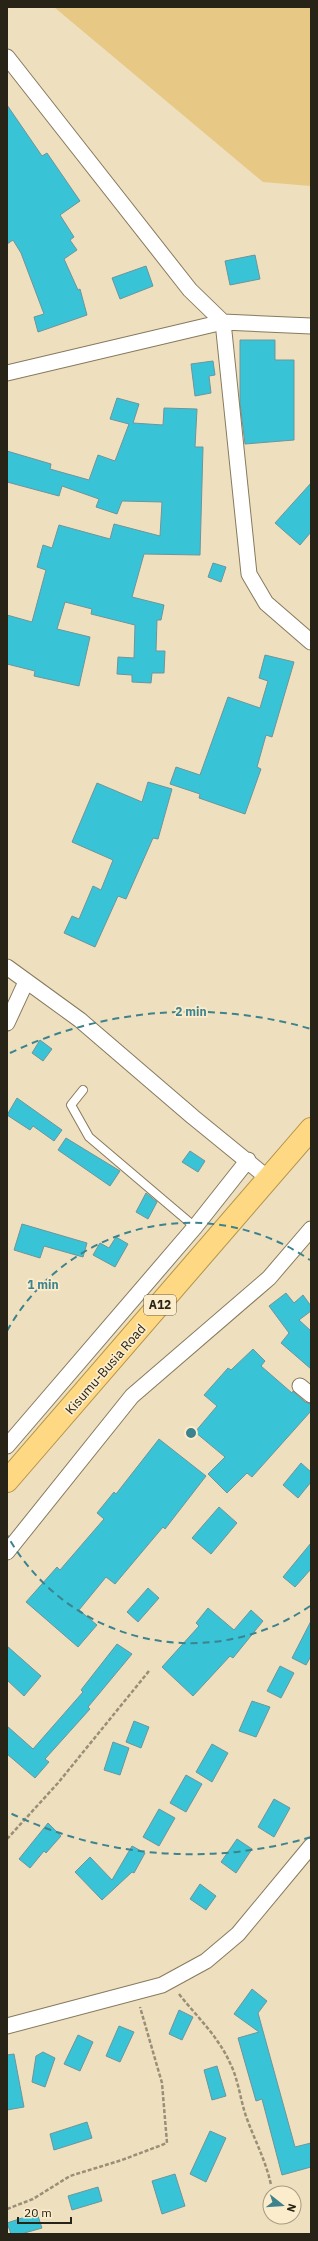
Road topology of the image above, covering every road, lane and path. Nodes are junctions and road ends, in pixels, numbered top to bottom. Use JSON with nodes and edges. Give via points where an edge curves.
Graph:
{"nodes":[{"id":1,"x":7,"y":57,"type":"edge"},
{"id":2,"x":223,"y":322,"type":"junction"},
{"id":3,"x":311,"y":326,"type":"edge"},
{"id":4,"x":7,"y":373,"type":"edge"},
{"id":5,"x":309,"y":637,"type":"edge"},
{"id":6,"x":7,"y":967,"type":"edge"},
{"id":7,"x":26,"y":982,"type":"junction"},
{"id":8,"x":7,"y":1023,"type":"edge"},
{"id":9,"x":82,"y":1090,"type":"dead end"},
{"id":10,"x":311,"y":1129,"type":"edge"},
{"id":11,"x":248,"y":1160,"type":"junction"},
{"id":12,"x":269,"y":1179,"type":"junction"},
{"id":13,"x":195,"y":1227,"type":"junction"},
{"id":14,"x":311,"y":1229,"type":"edge"},
{"id":15,"x":7,"y":1446,"type":"edge"},
{"id":16,"x":10,"y":1470,"type":"edge"},
{"id":17,"x":7,"y":1552,"type":"edge"},
{"id":18,"x":150,"y":1671,"type":"dead end"},
{"id":19,"x":7,"y":1839,"type":"edge"},
{"id":20,"x":311,"y":1846,"type":"edge"},
{"id":21,"x":169,"y":1981,"type":"junction"},
{"id":22,"x":135,"y":1992,"type":"junction"},
{"id":23,"x":7,"y":2026,"type":"edge"},
{"id":24,"x":271,"y":2185,"type":"dead end"},
{"id":25,"x":7,"y":2209,"type":"edge"}],
"edges":[{"from":1,"to":2,"type":"street","via":[[190,290]]},
{"from":2,"to":3,"type":"street"},
{"from":2,"to":4,"type":"street"},
{"from":2,"to":5,"type":"street","via":[[248,574],[266,603]]},
{"from":6,"to":7,"type":"street"},
{"from":7,"to":8,"type":"street"},
{"from":7,"to":11,"type":"street","via":[[80,1020],[193,1117]]},
{"from":9,"to":13,"type":"lane","via":[[71,1105],[89,1137]]},
{"from":10,"to":12,"type":"highway","name":"Kisumu-Busia Road","number":"A12"},
{"from":11,"to":12,"type":"street"},
{"from":11,"to":13,"type":"street"},
{"from":12,"to":16,"type":"highway","name":"Kisumu-Busia Road","number":"A12"},
{"from":13,"to":15,"type":"street"},
{"from":14,"to":17,"type":"street","via":[[269,1278],[132,1396]]},
{"from":18,"to":19,"type":"path"},
{"from":20,"to":21,"type":"street","via":[[238,1934],[206,1961]]},
{"from":21,"to":22,"type":"street"},
{"from":21,"to":24,"type":"path","via":[[217,2039],[230,2063]]},
{"from":22,"to":23,"type":"street"},
{"from":22,"to":25,"type":"path","via":[[162,2083],[167,2143],[70,2176],[33,2199]]}]}
